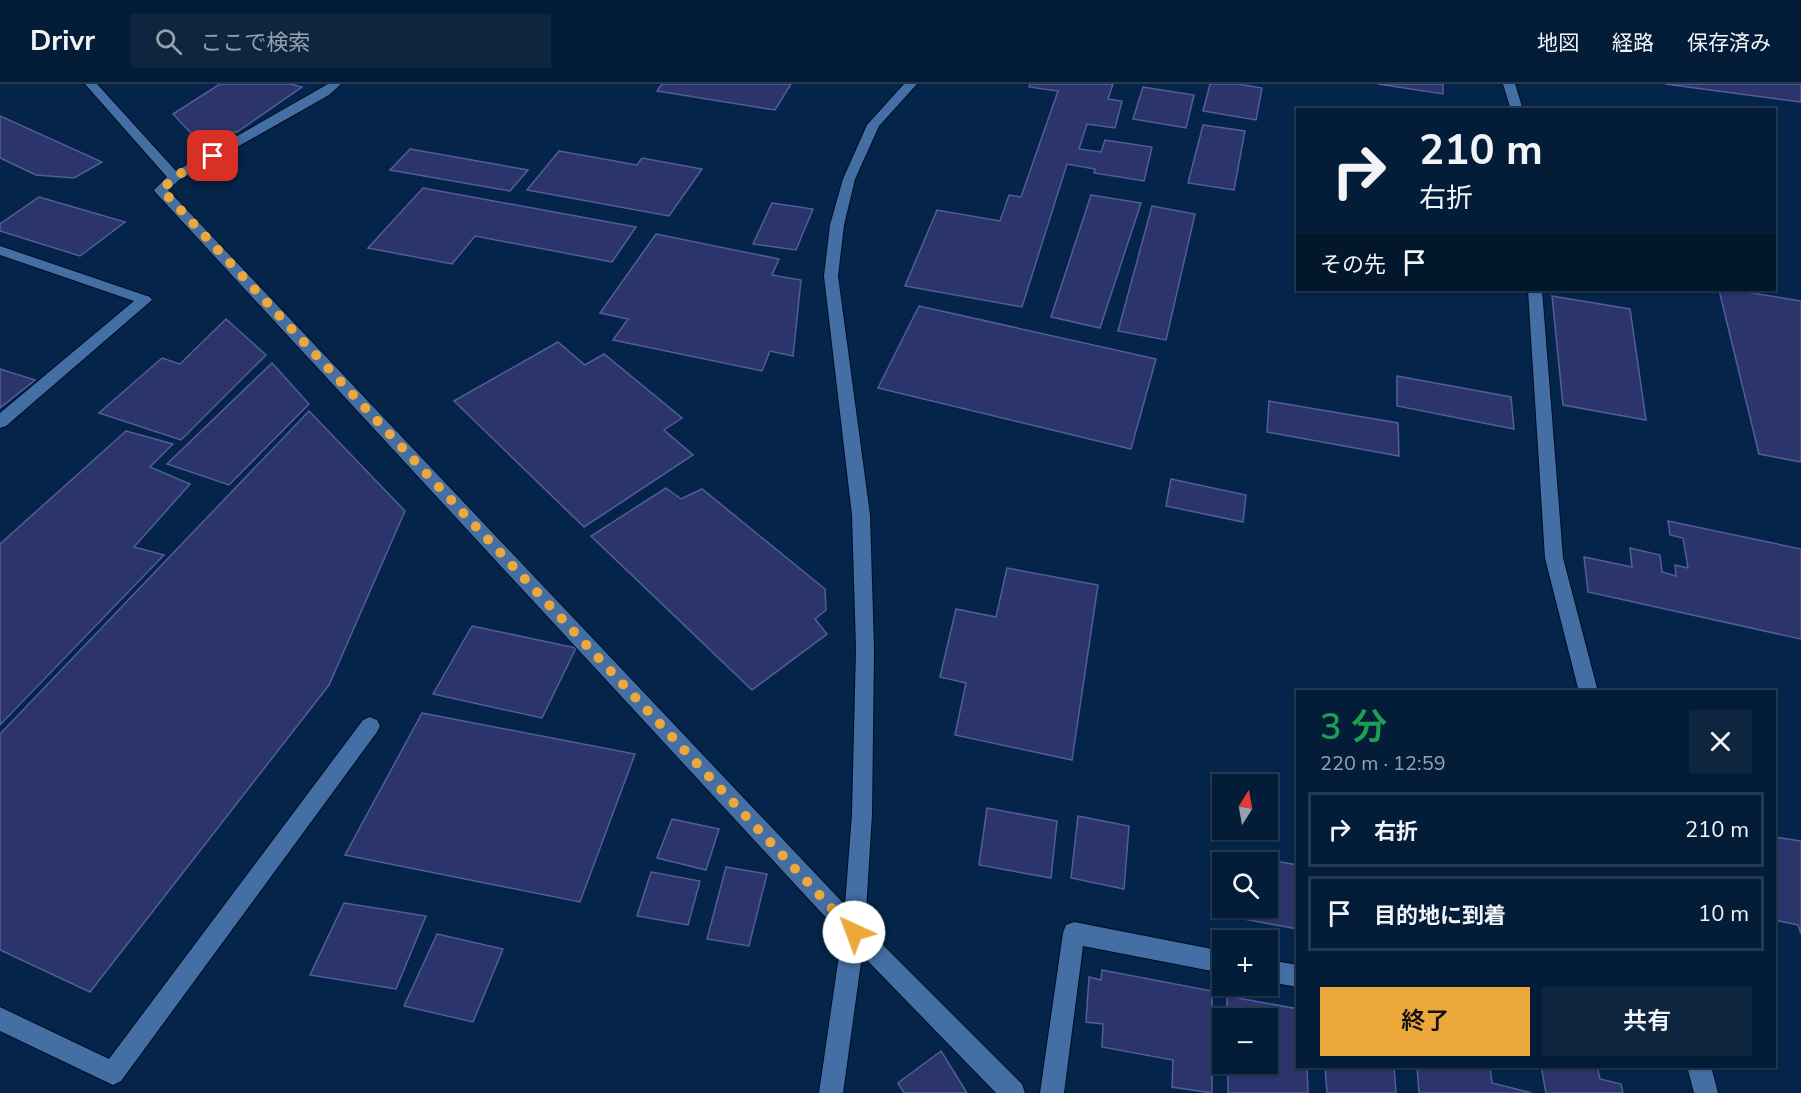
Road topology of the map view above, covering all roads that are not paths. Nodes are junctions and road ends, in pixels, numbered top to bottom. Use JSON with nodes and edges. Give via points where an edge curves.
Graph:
{"nodes":[{"id":1,"x":90,"y":84,"type":"edge"},
{"id":2,"x":335,"y":84,"type":"edge"},
{"id":3,"x":911,"y":84,"type":"edge"},
{"id":4,"x":1509,"y":84,"type":"edge"},
{"id":5,"x":1516,"y":108,"type":"edge"},
{"id":6,"x":174,"y":177,"type":"junction"},
{"id":7,"x":0,"y":250,"type":"edge"},
{"id":8,"x":1535,"y":291,"type":"edge"},
{"id":9,"x":0,"y":422,"type":"edge"},
{"id":10,"x":1588,"y":690,"type":"edge"},
{"id":11,"x":370,"y":726,"type":"dead end"},
{"id":12,"x":854,"y":932,"type":"junction"},
{"id":13,"x":1212,"y":960,"type":"edge"},
{"id":14,"x":1278,"y":972,"type":"edge"},
{"id":15,"x":1296,"y":976,"type":"edge"},
{"id":16,"x":3,"y":1026,"type":"edge"},
{"id":17,"x":1700,"y":1068,"type":"edge"},
{"id":18,"x":831,"y":1093,"type":"edge"},
{"id":19,"x":1013,"y":1093,"type":"edge"},
{"id":20,"x":1052,"y":1093,"type":"edge"},
{"id":21,"x":1706,"y":1093,"type":"edge"}],
"edges":[{"from":1,"to":6,"type":"street"},
{"from":2,"to":6,"type":"street"},
{"from":3,"to":12,"type":"street","via":[[873,125],[849,179],[837,225],[831,276],[861,515],[865,660],[862,814]]},
{"from":4,"to":5,"type":"street"},
{"from":6,"to":12,"type":"street","via":[[162,190]]},
{"from":7,"to":9,"type":"street","via":[[145,300]]},
{"from":8,"to":10,"type":"street","via":[[1554,558]]},
{"from":11,"to":16,"type":"street","via":[[112,1073]]},
{"from":12,"to":18,"type":"street"},
{"from":12,"to":19,"type":"street"},
{"from":13,"to":20,"type":"street","via":[[1074,933]]},
{"from":14,"to":15,"type":"street"},
{"from":17,"to":21,"type":"street"}]}
